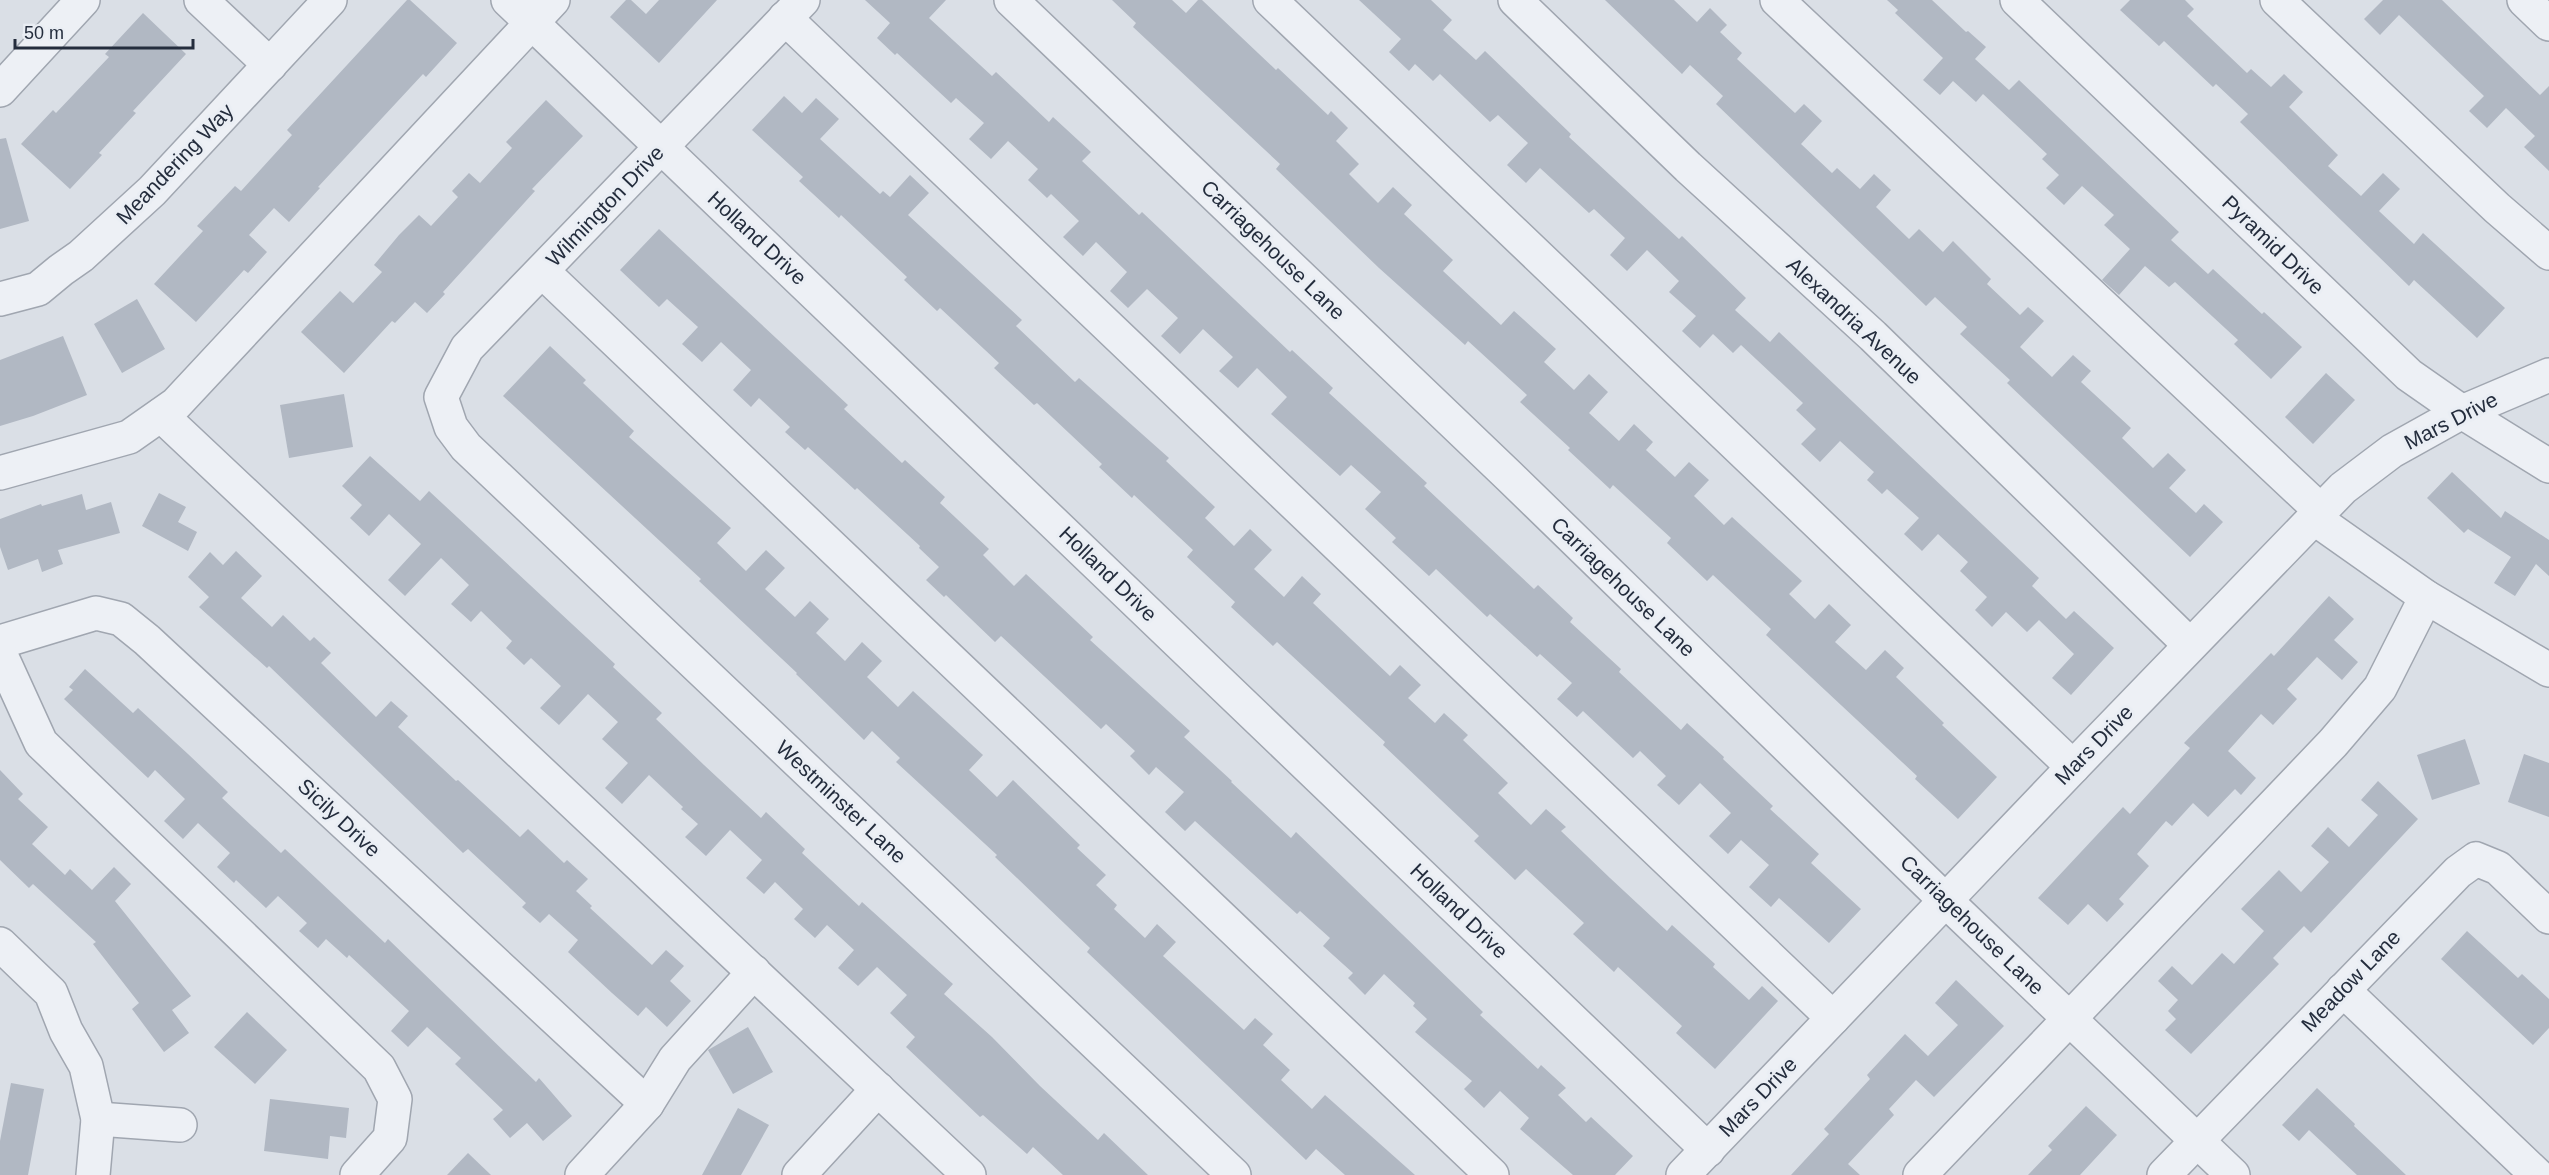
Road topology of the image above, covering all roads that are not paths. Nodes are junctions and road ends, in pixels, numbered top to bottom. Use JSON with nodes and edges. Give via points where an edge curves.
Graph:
{"nodes":[{"id":1,"x":83,"y":0,"type":"edge"},
{"id":2,"x":201,"y":0,"type":"edge"},
{"id":3,"x":330,"y":0,"type":"edge"},
{"id":4,"x":507,"y":0,"type":"edge"},
{"id":5,"x":1011,"y":0,"type":"edge"},
{"id":6,"x":1270,"y":0,"type":"edge"},
{"id":7,"x":1515,"y":0,"type":"edge"},
{"id":8,"x":1777,"y":0,"type":"edge"},
{"id":9,"x":2017,"y":0,"type":"edge"},
{"id":10,"x":2277,"y":0,"type":"edge"},
{"id":11,"x":2524,"y":0,"type":"edge"},
{"id":12,"x":794,"y":9,"type":"edge"},
{"id":13,"x":542,"y":12,"type":"edge"},
{"id":14,"x":2549,"y":24,"type":"edge"},
{"id":15,"x":270,"y":65,"type":"junction"},
{"id":16,"x":0,"y":90,"type":"edge"},
{"id":17,"x":661,"y":148,"type":"junction"},
{"id":18,"x":2549,"y":253,"type":"edge"},
{"id":19,"x":542,"y":271,"type":"junction"},
{"id":20,"x":0,"y":299,"type":"edge"},
{"id":21,"x":2549,"y":375,"type":"edge"},
{"id":22,"x":2462,"y":412,"type":"junction"},
{"id":23,"x":161,"y":415,"type":"junction"},
{"id":24,"x":451,"y":427,"type":"joint"},
{"id":25,"x":2549,"y":466,"type":"edge"},
{"id":26,"x":0,"y":473,"type":"edge"},
{"id":27,"x":2318,"y":515,"type":"junction"},
{"id":28,"x":2427,"y":597,"type":"junction"},
{"id":29,"x":0,"y":642,"type":"edge"},
{"id":30,"x":2190,"y":645,"type":"junction"},
{"id":31,"x":0,"y":653,"type":"edge"},
{"id":32,"x":2549,"y":670,"type":"edge"},
{"id":33,"x":2073,"y":767,"type":"junction"},
{"id":34,"x":1945,"y":900,"type":"junction"},
{"id":35,"x":2549,"y":917,"type":"edge"},
{"id":36,"x":0,"y":944,"type":"edge"},
{"id":37,"x":754,"y":972,"type":"junction"},
{"id":38,"x":2343,"y":990,"type":"junction"},
{"id":39,"x":1833,"y":1018,"type":"junction"},
{"id":40,"x":2069,"y":1018,"type":"junction"},
{"id":41,"x":878,"y":1089,"type":"junction"},
{"id":42,"x":648,"y":1104,"type":"junction"},
{"id":43,"x":98,"y":1119,"type":"junction"},
{"id":44,"x":180,"y":1125,"type":"dead end"},
{"id":45,"x":2197,"y":1141,"type":"junction"},
{"id":46,"x":1708,"y":1150,"type":"junction"},
{"id":47,"x":93,"y":1175,"type":"edge"},
{"id":48,"x":357,"y":1175,"type":"edge"},
{"id":49,"x":582,"y":1175,"type":"edge"},
{"id":50,"x":800,"y":1175,"type":"edge"},
{"id":51,"x":969,"y":1175,"type":"edge"},
{"id":52,"x":1234,"y":1175,"type":"edge"},
{"id":53,"x":1492,"y":1175,"type":"edge"},
{"id":54,"x":1683,"y":1175,"type":"edge"},
{"id":55,"x":1920,"y":1175,"type":"edge"},
{"id":56,"x":2164,"y":1175,"type":"edge"},
{"id":57,"x":2233,"y":1175,"type":"edge"},
{"id":58,"x":2537,"y":1175,"type":"edge"}],
"edges":[{"from":1,"to":16,"type":"street"},
{"from":2,"to":15,"type":"street"},
{"from":3,"to":15,"type":"street","name":"Meandering Way"},
{"from":4,"to":13,"type":"street","name":"Holland Drive"},
{"from":5,"to":34,"type":"street","name":"Carriagehouse Lane"},
{"from":6,"to":33,"type":"street"},
{"from":7,"to":30,"type":"street","name":"Alexandria Avenue","via":[[1688,167],[1873,336]]},
{"from":8,"to":27,"type":"street"},
{"from":9,"to":22,"type":"street","name":"Pyramid Drive","via":[[2409,375]]},
{"from":10,"to":18,"type":"street"},
{"from":11,"to":14,"type":"street"},
{"from":12,"to":17,"type":"street","name":"Wilmington Drive"},
{"from":12,"to":39,"type":"street"},
{"from":13,"to":17,"type":"street","name":"Holland Drive"},
{"from":13,"to":23,"type":"street","via":[[176,404]]},
{"from":15,"to":20,"type":"street","name":"Meandering Way","via":[[152,191],[81,256],[38,290]]},
{"from":17,"to":19,"type":"street","name":"Wilmington Drive"},
{"from":17,"to":46,"type":"street","name":"Holland Drive"},
{"from":19,"to":24,"type":"street","name":"Wilmington Drive","via":[[467,348],[441,397]]},
{"from":19,"to":53,"type":"street"},
{"from":21,"to":22,"type":"street","name":"Mars Drive"},
{"from":22,"to":25,"type":"street","name":"Pyramid Drive"},
{"from":22,"to":27,"type":"street","name":"Mars Drive","via":[[2392,452],[2343,488]]},
{"from":23,"to":26,"type":"street","via":[[129,437]]},
{"from":23,"to":37,"type":"street"},
{"from":24,"to":52,"type":"street","name":"Westminster Lane","via":[[466,447]]},
{"from":27,"to":28,"type":"street"},
{"from":27,"to":30,"type":"street","name":"Mars Drive"},
{"from":28,"to":32,"type":"street"},
{"from":28,"to":40,"type":"street","via":[[2379,688],[2333,743]]},
{"from":29,"to":42,"type":"street","name":"Sicily Drive","via":[[96,613],[121,619]]},
{"from":30,"to":33,"type":"street","name":"Mars Drive"},
{"from":31,"to":48,"type":"street","via":[[41,743],[379,1068],[395,1099],[390,1138]]},
{"from":33,"to":34,"type":"street","name":"Mars Drive"},
{"from":34,"to":39,"type":"street","name":"Mars Drive"},
{"from":34,"to":40,"type":"street","name":"Carriagehouse Lane"},
{"from":35,"to":38,"type":"street","name":"Meadow Lane","via":[[2498,868],[2476,859],[2458,872]]},
{"from":36,"to":43,"type":"street","via":[[51,993],[86,1066]]},
{"from":37,"to":41,"type":"street"},
{"from":37,"to":42,"type":"street","via":[[675,1059]]},
{"from":38,"to":45,"type":"street","name":"Meadow Lane"},
{"from":38,"to":58,"type":"street"},
{"from":39,"to":46,"type":"street","name":"Mars Drive"},
{"from":40,"to":45,"type":"street","name":"Carriagehouse Lane"},
{"from":40,"to":55,"type":"street"},
{"from":41,"to":50,"type":"street"},
{"from":41,"to":51,"type":"street"},
{"from":42,"to":49,"type":"street"},
{"from":43,"to":44,"type":"street"},
{"from":43,"to":47,"type":"street"},
{"from":45,"to":56,"type":"street","name":"Meadow Lane"},
{"from":45,"to":57,"type":"street","name":"Carriagehouse Lane"},
{"from":46,"to":54,"type":"street","name":"Mars Drive"}]}
